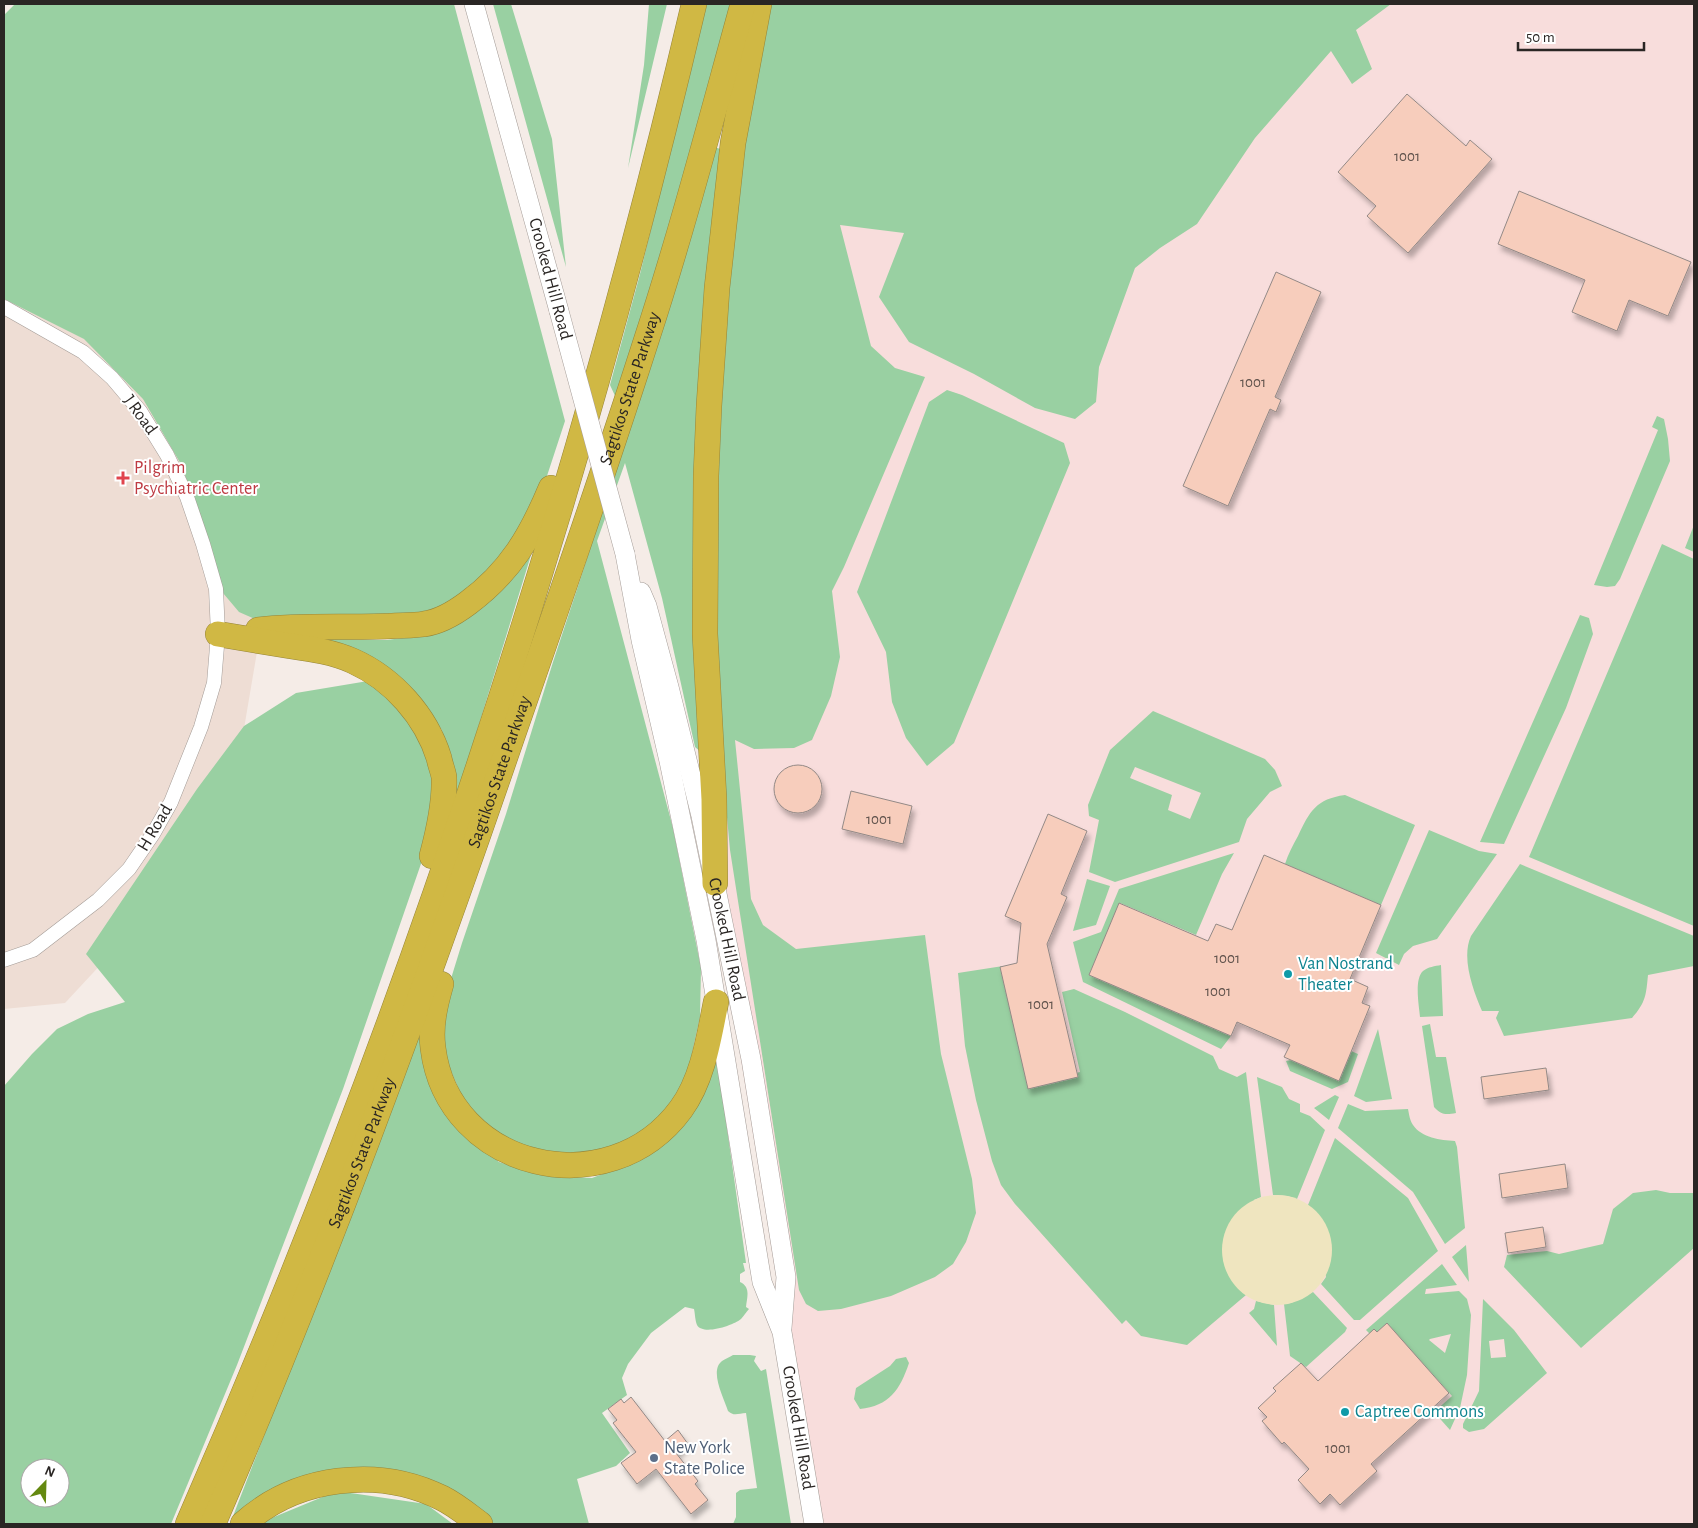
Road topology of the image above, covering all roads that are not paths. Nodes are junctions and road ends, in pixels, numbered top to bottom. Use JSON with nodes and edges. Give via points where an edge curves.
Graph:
{"nodes":[{"id":1,"x":474,"y":4,"type":"edge"},
{"id":2,"x":694,"y":4,"type":"edge"},
{"id":3,"x":743,"y":4,"type":"edge"},
{"id":4,"x":758,"y":4,"type":"edge"},
{"id":5,"x":4,"y":307,"type":"edge"},
{"id":6,"x":595,"y":385,"type":"junction"},
{"id":7,"x":624,"y":554,"type":"junction"},
{"id":8,"x":218,"y":634,"type":"junction"},
{"id":9,"x":473,"y":853,"type":"junction"},
{"id":10,"x":715,"y":882,"type":"junction"},
{"id":11,"x":4,"y":960,"type":"edge"},
{"id":12,"x":716,"y":1002,"type":"junction"},
{"id":13,"x":376,"y":1058,"type":"junction"},
{"id":14,"x":782,"y":1332,"type":"junction"},
{"id":15,"x":188,"y":1524,"type":"edge"},
{"id":16,"x":213,"y":1524,"type":"edge"},
{"id":17,"x":242,"y":1524,"type":"edge"},
{"id":18,"x":480,"y":1524,"type":"edge"},
{"id":19,"x":814,"y":1524,"type":"edge"}],
"edges":[{"from":1,"to":7,"type":"main road","name":"Crooked Hill Road","bridge":true},
{"from":2,"to":6,"type":"highway","name":"Sagtikos State Parkway"},
{"from":3,"to":9,"type":"highway","name":"Sagtikos State Parkway","via":[[648,336]]},
{"from":4,"to":10,"type":"highway","via":[[730,160],[716,288],[709,406],[705,634]]},
{"from":5,"to":8,"type":"street","name":"J Road","via":[[83,352],[112,378],[140,411],[167,455],[187,497],[216,589]]},
{"from":6,"to":8,"type":"highway","via":[[541,512],[523,545],[504,572],[455,613],[426,624],[274,628]]},
{"from":6,"to":13,"type":"highway","name":"Sagtikos State Parkway","via":[[505,684]]},
{"from":7,"to":10,"type":"main road","name":"Crooked Hill Road","via":[[647,606]]},
{"from":7,"to":12,"type":"main road","name":"Crooked Hill Road","via":[[706,940]]},
{"from":8,"to":11,"type":"street","name":"H Road","via":[[214,683],[201,727],[171,802],[153,834],[129,869],[98,900],[33,950]]},
{"from":8,"to":13,"type":"highway","via":[[319,650],[352,661],[380,676],[402,696],[421,720],[435,748],[444,775],[438,836]]},
{"from":9,"to":12,"type":"highway","via":[[434,1013],[433,1047],[436,1065],[450,1098],[460,1114],[488,1140],[526,1159],[565,1166],[606,1161],[642,1144],[670,1122],[690,1093],[703,1060]]},
{"from":9,"to":16,"type":"highway","name":"Sagtikos State Parkway","via":[[347,1198]]},
{"from":10,"to":14,"type":"main road","name":"Crooked Hill Road","via":[[751,1059],[786,1278]]},
{"from":12,"to":14,"type":"main road","name":"Crooked Hill Road","via":[[762,1282]]},
{"from":13,"to":15,"type":"highway","name":"Sagtikos State Parkway","via":[[255,1368]]},
{"from":14,"to":19,"type":"main road","name":"Crooked Hill Road"},
{"from":17,"to":18,"type":"highway","via":[[268,1505],[303,1488],[347,1480],[395,1482],[420,1489],[443,1499]]}]}
